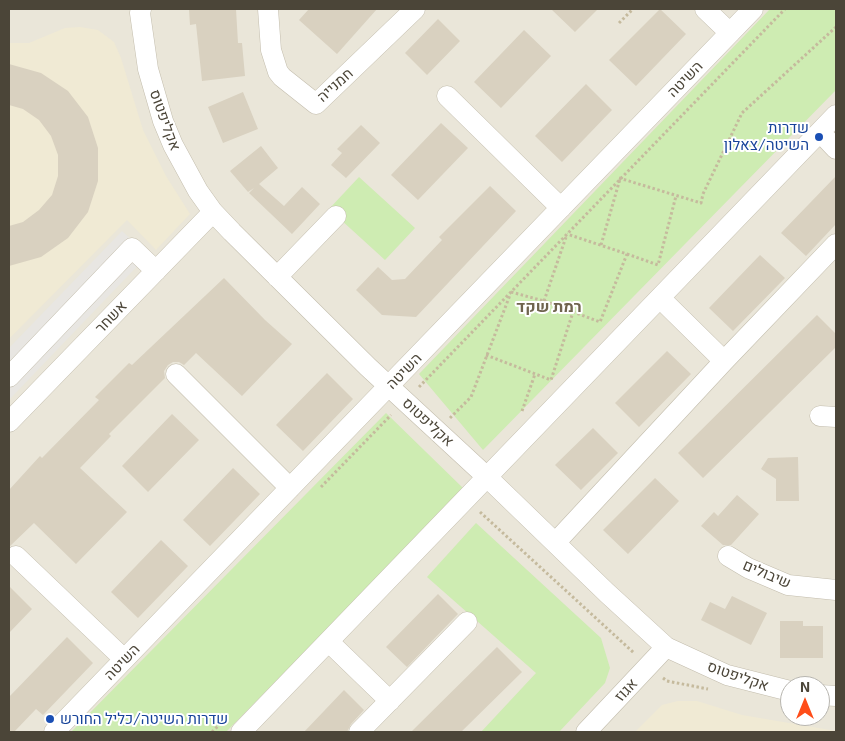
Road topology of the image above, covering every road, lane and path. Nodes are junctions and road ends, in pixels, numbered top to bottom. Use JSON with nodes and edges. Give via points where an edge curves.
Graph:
{"nodes":[{"id":1,"x":141,"y":9,"type":"edge"},
{"id":2,"x":268,"y":9,"type":"edge"},
{"id":3,"x":415,"y":9,"type":"edge"},
{"id":4,"x":633,"y":9,"type":"edge"},
{"id":5,"x":705,"y":9,"type":"edge"},
{"id":6,"x":753,"y":9,"type":"edge"},
{"id":7,"x":786,"y":9,"type":"edge"},
{"id":8,"x":619,"y":23,"type":"dead end"},
{"id":9,"x":836,"y":27,"type":"edge"},
{"id":10,"x":730,"y":33,"type":"junction"},
{"id":11,"x":447,"y":96,"type":"dead end"},
{"id":12,"x":836,"y":115,"type":"edge"},
{"id":13,"x":820,"y":132,"type":"junction"},
{"id":14,"x":836,"y":149,"type":"edge"},
{"id":15,"x":595,"y":173,"type":"junction"},
{"id":16,"x":620,"y":179,"type":"junction"},
{"id":17,"x":676,"y":196,"type":"junction"},
{"id":18,"x":561,"y":208,"type":"junction"},
{"id":19,"x":214,"y":212,"type":"junction"},
{"id":20,"x":336,"y":216,"type":"dead end"},
{"id":21,"x":542,"y":228,"type":"junction"},
{"id":22,"x":567,"y":234,"type":"junction"},
{"id":23,"x":836,"y":244,"type":"edge"},
{"id":24,"x":601,"y":245,"type":"junction"},
{"id":25,"x":627,"y":254,"type":"junction"},
{"id":26,"x":156,"y":271,"type":"junction"},
{"id":27,"x":277,"y":277,"type":"junction"},
{"id":28,"x":489,"y":283,"type":"junction"},
{"id":29,"x":511,"y":292,"type":"junction"},
{"id":30,"x":660,"y":298,"type":"junction"},
{"id":31,"x":544,"y":301,"type":"junction"},
{"id":32,"x":573,"y":312,"type":"junction"},
{"id":33,"x":486,"y":356,"type":"junction"},
{"id":34,"x":724,"y":361,"type":"junction"},
{"id":35,"x":176,"y":374,"type":"dead end"},
{"id":36,"x":535,"y":374,"type":"junction"},
{"id":37,"x":9,"y":377,"type":"edge"},
{"id":38,"x":388,"y":386,"type":"junction"},
{"id":39,"x":418,"y":387,"type":"dead end"},
{"id":40,"x":13,"y":409,"type":"edge"},
{"id":41,"x":437,"y":431,"type":"junction"},
{"id":42,"x":529,"y":433,"type":"junction"},
{"id":43,"x":487,"y":477,"type":"junction"},
{"id":44,"x":290,"y":488,"type":"junction"},
{"id":45,"x":501,"y":530,"type":"dead end"},
{"id":46,"x":556,"y":542,"type":"junction"},
{"id":47,"x":16,"y":556,"type":"dead end"},
{"id":48,"x":728,"y":556,"type":"dead end"},
{"id":49,"x":836,"y":590,"type":"edge"},
{"id":50,"x":467,"y":622,"type":"dead end"},
{"id":51,"x":604,"y":627,"type":"dead end"},
{"id":52,"x":329,"y":642,"type":"junction"},
{"id":53,"x":666,"y":647,"type":"junction"},
{"id":54,"x":124,"y":659,"type":"junction"},
{"id":55,"x":780,"y":689,"type":"edge"},
{"id":56,"x":390,"y":701,"type":"junction"},
{"id":57,"x":54,"y":732,"type":"edge"},
{"id":58,"x":241,"y":732,"type":"edge"},
{"id":59,"x":359,"y":732,"type":"edge"},
{"id":60,"x":586,"y":732,"type":"edge"}],
"edges":[{"from":1,"to":19,"type":"street","name":"אקליפטוס","via":[[148,69],[163,121],[184,169]]},
{"from":2,"to":3,"type":"street","name":"חמנייה","via":[[271,50],[278,72],[316,104]]},
{"from":4,"to":8,"type":"path"},
{"from":5,"to":10,"type":"street"},
{"from":6,"to":10,"type":"street","name":"השיטה"},
{"from":7,"to":16,"type":"path"},
{"from":9,"to":17,"type":"path","via":[[742,113],[701,203]]},
{"from":10,"to":15,"type":"street","name":"השיטה"},
{"from":11,"to":18,"type":"street"},
{"from":12,"to":13,"type":"street"},
{"from":13,"to":14,"type":"street"},
{"from":13,"to":30,"type":"street"},
{"from":15,"to":16,"type":"path"},
{"from":15,"to":18,"type":"street","name":"השיטה"},
{"from":16,"to":17,"type":"path"},
{"from":16,"to":22,"type":"path"},
{"from":16,"to":24,"type":"path"},
{"from":17,"to":25,"type":"path","via":[[658,264]]},
{"from":18,"to":21,"type":"street","name":"השיטה"},
{"from":19,"to":26,"type":"street","name":"אשחר"},
{"from":19,"to":27,"type":"street","name":"אקליפטוס"},
{"from":20,"to":27,"type":"street"},
{"from":21,"to":22,"type":"path"},
{"from":21,"to":28,"type":"street","name":"השיטה"},
{"from":22,"to":24,"type":"path"},
{"from":22,"to":29,"type":"path"},
{"from":22,"to":31,"type":"path"},
{"from":23,"to":34,"type":"street"},
{"from":24,"to":25,"type":"path"},
{"from":25,"to":32,"type":"path","via":[[600,322]]},
{"from":26,"to":37,"type":"street","via":[[132,248]]},
{"from":26,"to":40,"type":"street","name":"אשחר"},
{"from":27,"to":38,"type":"street","name":"אקליפטוס"},
{"from":28,"to":29,"type":"path"},
{"from":28,"to":38,"type":"street","name":"השיטה"},
{"from":29,"to":31,"type":"path"},
{"from":29,"to":33,"type":"path"},
{"from":29,"to":39,"type":"path"},
{"from":30,"to":34,"type":"street"},
{"from":30,"to":42,"type":"street"},
{"from":31,"to":32,"type":"path"},
{"from":32,"to":36,"type":"path","via":[[551,380]]},
{"from":33,"to":36,"type":"path"},
{"from":33,"to":41,"type":"path","via":[[471,397]]},
{"from":34,"to":46,"type":"street"},
{"from":35,"to":44,"type":"street"},
{"from":36,"to":42,"type":"path","via":[[519,420]]},
{"from":38,"to":41,"type":"street","name":"אקליפטוס"},
{"from":38,"to":44,"type":"street","name":"השיטה"},
{"from":41,"to":43,"type":"street","name":"אקליפטוס"},
{"from":42,"to":43,"type":"street"},
{"from":43,"to":46,"type":"street","name":"אקליפטוס"},
{"from":43,"to":52,"type":"street"},
{"from":44,"to":54,"type":"street","name":"השיטה"},
{"from":45,"to":51,"type":"path"},
{"from":46,"to":53,"type":"street","name":"אקליפטוס"},
{"from":47,"to":54,"type":"street"},
{"from":48,"to":49,"type":"street","name":"שיבולים","via":[[788,585]]},
{"from":50,"to":56,"type":"street"},
{"from":52,"to":56,"type":"street"},
{"from":52,"to":58,"type":"street"},
{"from":53,"to":55,"type":"street","name":"אקליפטוס","via":[[727,675]]},
{"from":53,"to":60,"type":"street","name":"אגוז"},
{"from":54,"to":57,"type":"street","name":"השיטה"},
{"from":56,"to":59,"type":"street"}]}
